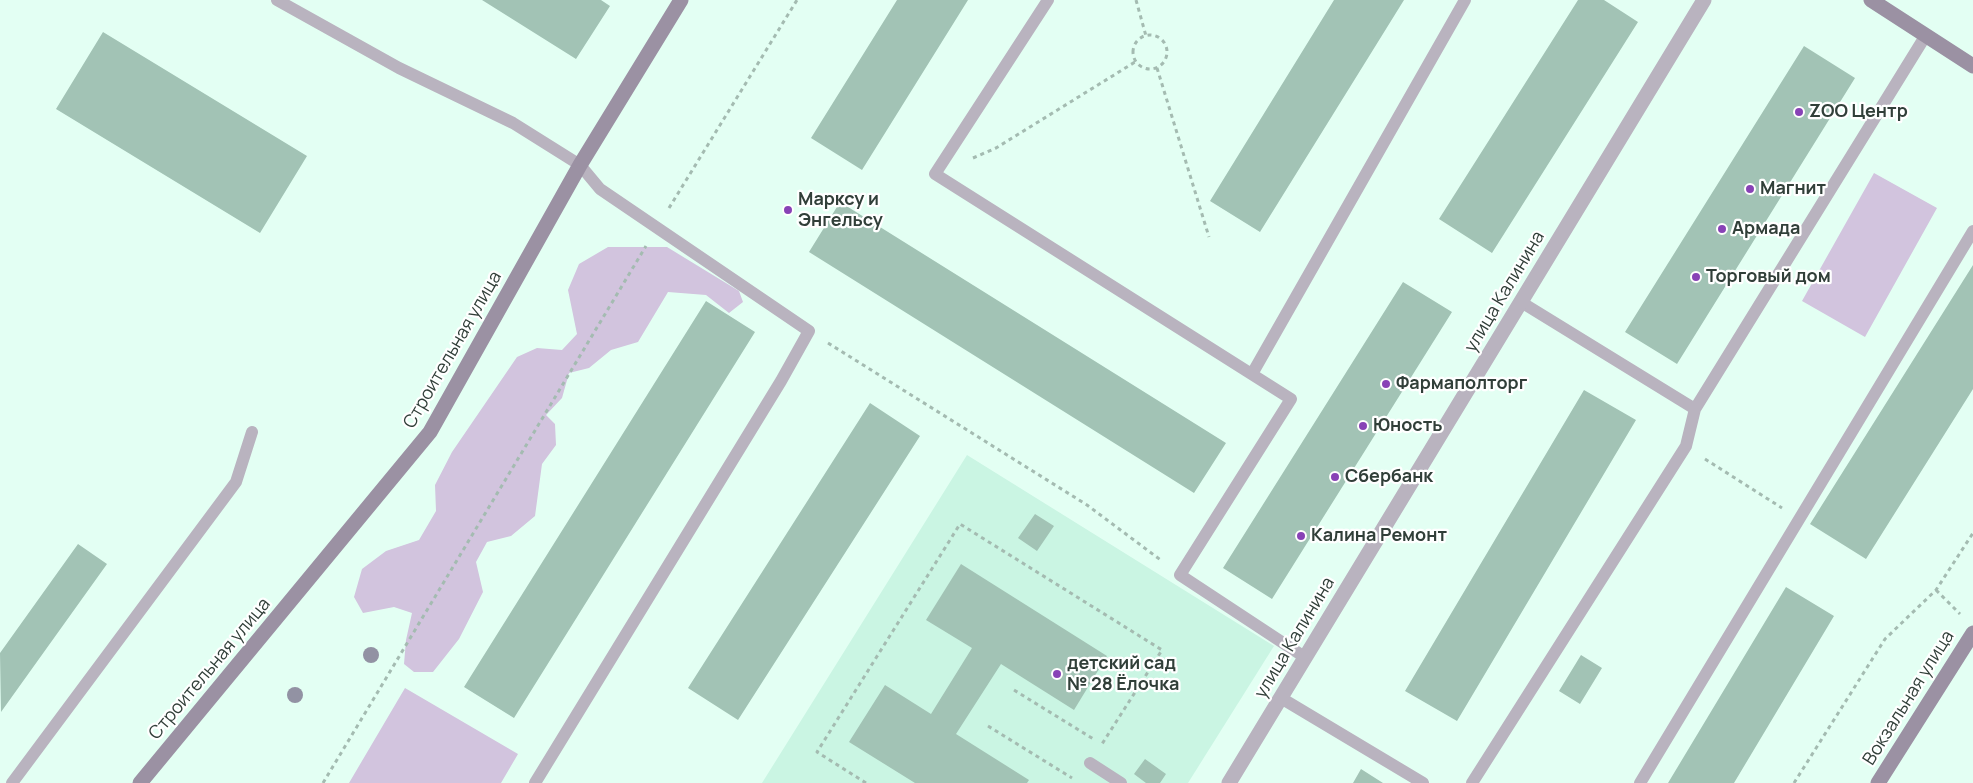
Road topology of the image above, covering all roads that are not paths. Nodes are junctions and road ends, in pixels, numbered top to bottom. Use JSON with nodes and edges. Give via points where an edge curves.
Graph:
{"nodes":[{"id":1,"x":277,"y":0,"type":"edge"},
{"id":2,"x":681,"y":0,"type":"edge"},
{"id":3,"x":1048,"y":0,"type":"edge"},
{"id":4,"x":1465,"y":0,"type":"edge"},
{"id":5,"x":1704,"y":0,"type":"edge"},
{"id":6,"x":1872,"y":0,"type":"edge"},
{"id":7,"x":1926,"y":35,"type":"junction"},
{"id":8,"x":1973,"y":66,"type":"edge"},
{"id":9,"x":580,"y":165,"type":"junction"},
{"id":10,"x":1973,"y":231,"type":"edge"},
{"id":11,"x":1521,"y":302,"type":"junction"},
{"id":12,"x":1252,"y":374,"type":"junction"},
{"id":13,"x":1696,"y":409,"type":"junction"},
{"id":14,"x":252,"y":432,"type":"dead end"},
{"id":15,"x":1973,"y":633,"type":"edge"},
{"id":16,"x":1306,"y":658,"type":"junction"},
{"id":17,"x":1281,"y":698,"type":"junction"},
{"id":18,"x":1090,"y":763,"type":"road end"},
{"id":19,"x":12,"y":783,"type":"edge"},
{"id":20,"x":140,"y":783,"type":"edge"},
{"id":21,"x":536,"y":783,"type":"edge"},
{"id":22,"x":1121,"y":783,"type":"edge"},
{"id":23,"x":1229,"y":783,"type":"edge"},
{"id":24,"x":1422,"y":783,"type":"edge"},
{"id":25,"x":1472,"y":783,"type":"edge"},
{"id":26,"x":1640,"y":783,"type":"edge"},
{"id":27,"x":1878,"y":783,"type":"edge"}],
"edges":[{"from":1,"to":9,"type":"lane","via":[[399,68],[513,123]]},
{"from":2,"to":9,"type":"street","name":"Строительная улица"},
{"from":3,"to":12,"type":"lane","via":[[935,174]]},
{"from":4,"to":12,"type":"lane"},
{"from":5,"to":11,"type":"street","name":"улица Калинина"},
{"from":6,"to":7,"type":"street"},
{"from":7,"to":8,"type":"street"},
{"from":7,"to":13,"type":"lane"},
{"from":9,"to":20,"type":"street","name":"Строительная улица","via":[[430,432]]},
{"from":9,"to":21,"type":"lane","via":[[600,189],[809,331]]},
{"from":10,"to":26,"type":"lane"},
{"from":11,"to":13,"type":"lane"},
{"from":11,"to":16,"type":"street","name":"улица Калинина"},
{"from":12,"to":16,"type":"lane","via":[[1291,399],[1180,575]]},
{"from":13,"to":25,"type":"lane","via":[[1686,446]]},
{"from":14,"to":19,"type":"lane","via":[[236,482]]},
{"from":15,"to":27,"type":"street","name":"Вокзальная улица"},
{"from":16,"to":17,"type":"street","name":"улица Калинина"},
{"from":17,"to":23,"type":"street","name":"улица Калинина"},
{"from":17,"to":24,"type":"lane"},
{"from":18,"to":22,"type":"lane"}]}
